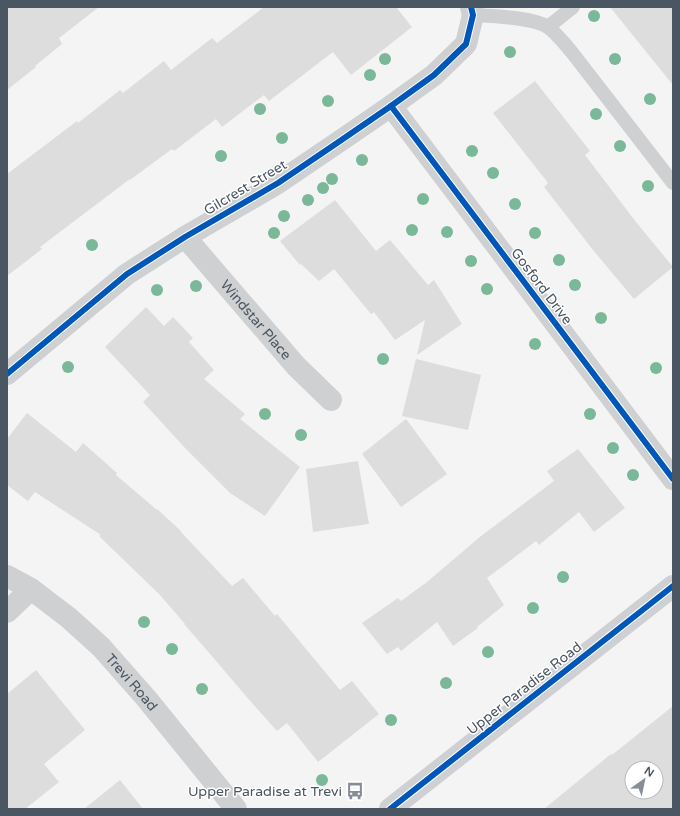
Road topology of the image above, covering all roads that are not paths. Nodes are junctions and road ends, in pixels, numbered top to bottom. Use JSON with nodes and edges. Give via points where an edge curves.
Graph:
{"nodes":[{"id":1,"x":573,"y":7,"type":"edge"},
{"id":2,"x":472,"y":11,"type":"edge"},
{"id":3,"x":548,"y":27,"type":"junction"},
{"id":4,"x":391,"y":106,"type":"junction"},
{"id":5,"x":673,"y":183,"type":"edge"},
{"id":6,"x":185,"y":237,"type":"junction"},
{"id":7,"x":7,"y":374,"type":"edge"},
{"id":8,"x":331,"y":400,"type":"dead end"},
{"id":9,"x":673,"y":479,"type":"edge"},
{"id":10,"x":7,"y":576,"type":"edge"},
{"id":11,"x":673,"y":586,"type":"edge"},
{"id":12,"x":31,"y":589,"type":"junction"},
{"id":13,"x":7,"y":612,"type":"edge"},
{"id":14,"x":236,"y":809,"type":"edge"},
{"id":15,"x":390,"y":809,"type":"edge"}],
"edges":[{"from":1,"to":3,"type":"lane"},
{"from":2,"to":3,"type":"lane","via":[[537,22]]},
{"from":2,"to":4,"type":"street","name":"Gilcrest Street","via":[[466,44],[434,75]]},
{"from":3,"to":5,"type":"lane","via":[[574,55]]},
{"from":4,"to":6,"type":"street","name":"Gilcrest Street","via":[[278,182]]},
{"from":4,"to":9,"type":"street","name":"Gosford Drive"},
{"from":6,"to":7,"type":"street","name":"Gilcrest Street","via":[[127,274]]},
{"from":6,"to":8,"type":"street","name":"Windstar Place","via":[[296,366]]},
{"from":10,"to":12,"type":"street","name":"Trevi Road"},
{"from":11,"to":15,"type":"main road","name":"Upper Paradise Road"},
{"from":12,"to":13,"type":"street"},
{"from":12,"to":14,"type":"street","name":"Trevi Road","via":[[101,647]]}]}
